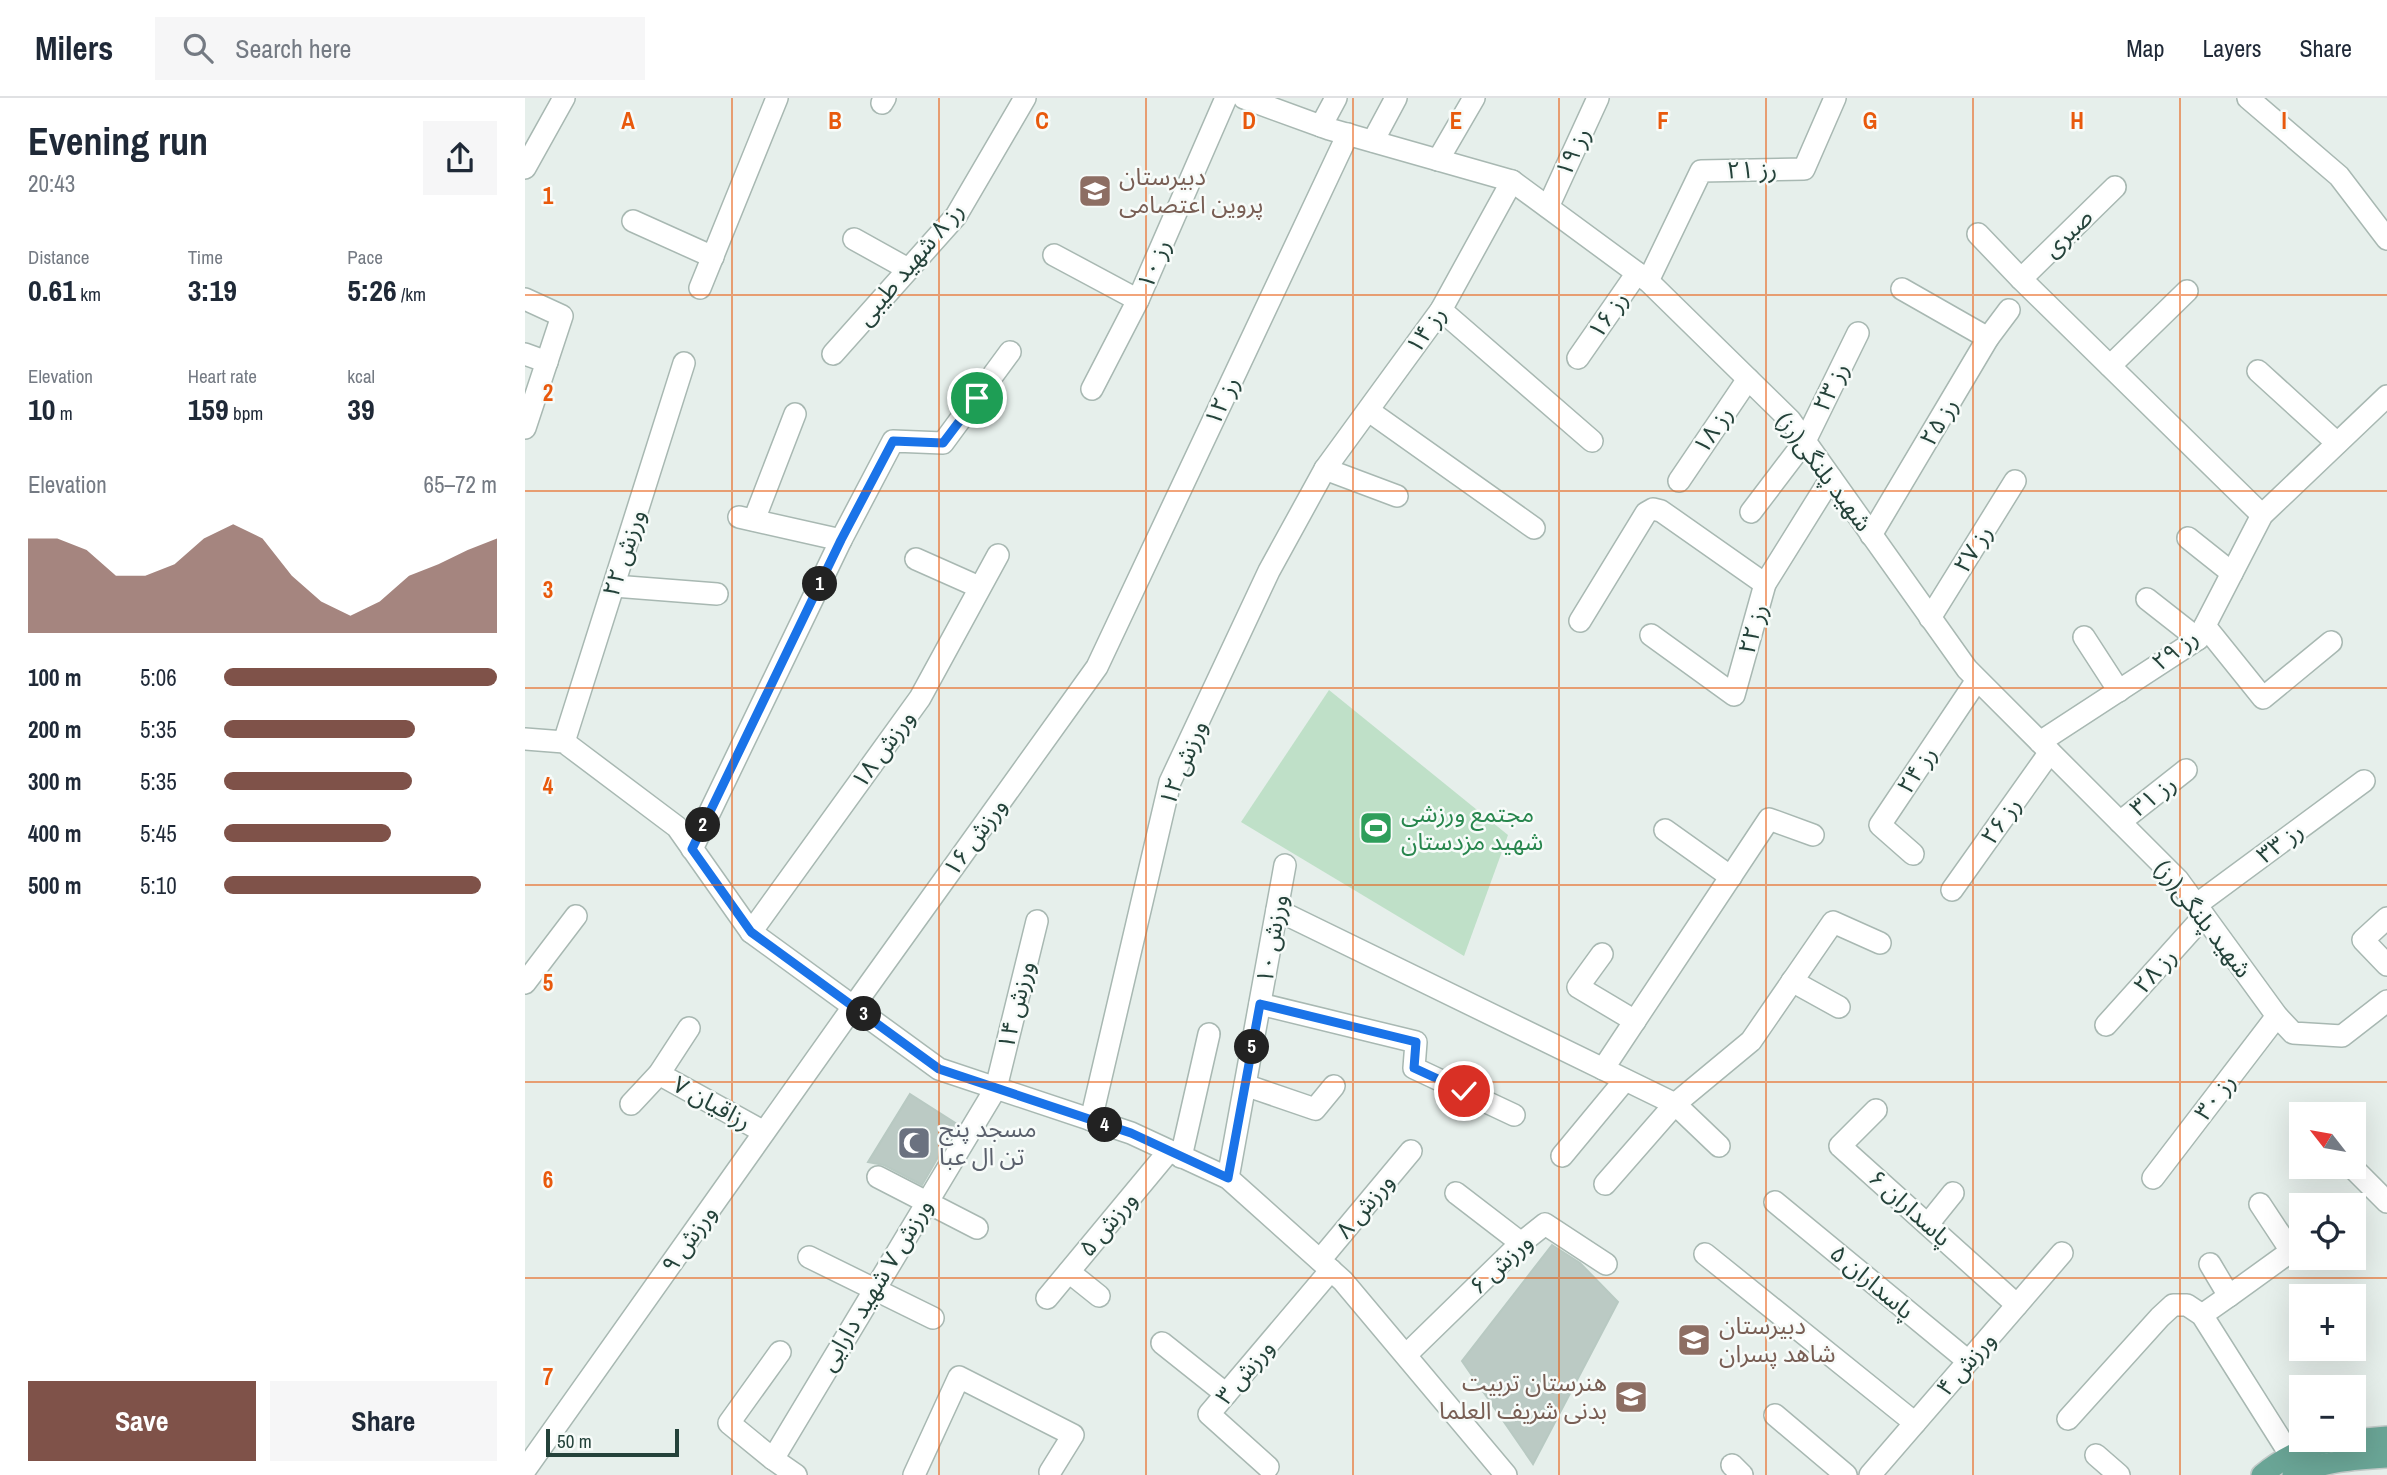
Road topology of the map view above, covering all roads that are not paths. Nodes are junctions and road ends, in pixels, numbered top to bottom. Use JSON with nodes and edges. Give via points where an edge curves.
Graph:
{"nodes":[{"id":1,"x":563,"y":98,"type":"edge"},
{"id":2,"x":778,"y":98,"type":"edge"},
{"id":3,"x":1025,"y":98,"type":"edge"},
{"id":4,"x":1226,"y":98,"type":"edge"},
{"id":5,"x":1244,"y":98,"type":"edge"},
{"id":6,"x":1336,"y":98,"type":"edge"},
{"id":7,"x":1396,"y":98,"type":"edge"},
{"id":8,"x":1474,"y":98,"type":"edge"},
{"id":9,"x":1598,"y":98,"type":"edge"},
{"id":10,"x":1835,"y":98,"type":"edge"},
{"id":11,"x":2248,"y":98,"type":"edge"},
{"id":12,"x":1321,"y":126,"type":"junction"},
{"id":13,"x":1348,"y":134,"type":"junction"},
{"id":14,"x":1373,"y":141,"type":"junction"},
{"id":15,"x":530,"y":147,"type":"edge"},
{"id":16,"x":1438,"y":160,"type":"junction"},
{"id":17,"x":525,"y":169,"type":"edge"},
{"id":18,"x":1512,"y":181,"type":"junction"},
{"id":19,"x":2115,"y":187,"type":"dead end"},
{"id":20,"x":1548,"y":207,"type":"junction"},
{"id":21,"x":633,"y":221,"type":"dead end"},
{"id":22,"x":1978,"y":234,"type":"dead end"},
{"id":23,"x":854,"y":239,"type":"dead end"},
{"id":24,"x":2387,"y":239,"type":"edge"},
{"id":25,"x":1054,"y":255,"type":"dead end"},
{"id":26,"x":713,"y":257,"type":"junction"},
{"id":27,"x":908,"y":269,"type":"junction"},
{"id":28,"x":1643,"y":277,"type":"junction"},
{"id":29,"x":2021,"y":279,"type":"junction"},
{"id":30,"x":700,"y":288,"type":"dead end"},
{"id":31,"x":1902,"y":289,"type":"dead end"},
{"id":32,"x":2187,"y":291,"type":"dead end"},
{"id":33,"x":525,"y":299,"type":"edge"},
{"id":34,"x":1138,"y":300,"type":"junction"},
{"id":35,"x":1441,"y":310,"type":"junction"},
{"id":36,"x":2009,"y":310,"type":"dead end"},
{"id":37,"x":1858,"y":333,"type":"dead end"},
{"id":38,"x":1988,"y":338,"type":"junction"},
{"id":39,"x":1010,"y":352,"type":"dead end"},
{"id":40,"x":525,"y":354,"type":"edge"},
{"id":41,"x":833,"y":354,"type":"dead end"},
{"id":42,"x":1578,"y":358,"type":"dead end"},
{"id":43,"x":547,"y":362,"type":"junction"},
{"id":44,"x":684,"y":363,"type":"dead end"},
{"id":45,"x":2110,"y":366,"type":"junction"},
{"id":46,"x":2258,"y":370,"type":"dead end"},
{"id":47,"x":1748,"y":379,"type":"junction"},
{"id":48,"x":1092,"y":389,"type":"dead end"},
{"id":49,"x":2387,"y":396,"type":"edge"},
{"id":50,"x":1369,"y":411,"type":"junction"},
{"id":51,"x":795,"y":414,"type":"dead end"},
{"id":52,"x":525,"y":428,"type":"edge"},
{"id":53,"x":1592,"y":441,"type":"dead end"},
{"id":54,"x":1805,"y":441,"type":"junction"},
{"id":55,"x":2337,"y":443,"type":"junction"},
{"id":56,"x":1325,"y":469,"type":"junction"},
{"id":57,"x":1831,"y":478,"type":"junction"},
{"id":58,"x":1679,"y":481,"type":"dead end"},
{"id":59,"x":2015,"y":481,"type":"dead end"},
{"id":60,"x":1397,"y":496,"type":"dead end"},
{"id":61,"x":1751,"y":512,"type":"dead end"},
{"id":62,"x":2262,"y":515,"type":"junction"},
{"id":63,"x":1534,"y":528,"type":"dead end"},
{"id":64,"x":1871,"y":535,"type":"junction"},
{"id":65,"x":2188,"y":538,"type":"dead end"},
{"id":66,"x":841,"y":540,"type":"junction"},
{"id":67,"x":998,"y":555,"type":"dead end"},
{"id":68,"x":916,"y":559,"type":"dead end"},
{"id":69,"x":2232,"y":573,"type":"junction"},
{"id":70,"x":1765,"y":584,"type":"junction"},
{"id":71,"x":614,"y":586,"type":"junction"},
{"id":72,"x":978,"y":587,"type":"junction"},
{"id":73,"x":717,"y":594,"type":"dead end"},
{"id":74,"x":2147,"y":599,"type":"dead end"},
{"id":75,"x":1930,"y":618,"type":"junction"},
{"id":76,"x":1580,"y":621,"type":"dead end"},
{"id":77,"x":2202,"y":632,"type":"junction"},
{"id":78,"x":1651,"y":635,"type":"dead end"},
{"id":79,"x":2084,"y":637,"type":"dead end"},
{"id":80,"x":2331,"y":642,"type":"dead end"},
{"id":81,"x":1097,"y":667,"type":"joint"},
{"id":82,"x":1977,"y":680,"type":"junction"},
{"id":83,"x":2119,"y":691,"type":"junction"},
{"id":84,"x":525,"y":739,"type":"edge"},
{"id":85,"x":564,"y":742,"type":"junction"},
{"id":86,"x":2045,"y":747,"type":"junction"},
{"id":87,"x":2186,"y":770,"type":"dead end"},
{"id":88,"x":2364,"y":781,"type":"dead end"},
{"id":89,"x":2120,"y":822,"type":"junction"},
{"id":90,"x":1665,"y":830,"type":"dead end"},
{"id":91,"x":1813,"y":835,"type":"dead end"},
{"id":92,"x":692,"y":849,"type":"junction"},
{"id":93,"x":1913,"y":854,"type":"dead end"},
{"id":94,"x":1285,"y":864,"type":"dead end"},
{"id":95,"x":1731,"y":877,"type":"junction"},
{"id":96,"x":1952,"y":890,"type":"dead end"},
{"id":97,"x":1277,"y":910,"type":"junction"},
{"id":98,"x":2200,"y":911,"type":"junction"},
{"id":99,"x":576,"y":916,"type":"dead end"},
{"id":100,"x":2387,"y":918,"type":"edge"},
{"id":101,"x":1037,"y":921,"type":"dead end"},
{"id":102,"x":751,"y":932,"type":"junction"},
{"id":103,"x":1880,"y":943,"type":"dead end"},
{"id":104,"x":1602,"y":954,"type":"dead end"},
{"id":105,"x":2387,"y":965,"type":"edge"},
{"id":106,"x":1792,"y":981,"type":"junction"},
{"id":107,"x":525,"y":983,"type":"edge"},
{"id":108,"x":2387,"y":1001,"type":"edge"},
{"id":109,"x":1260,"y":1004,"type":"junction"},
{"id":110,"x":853,"y":1007,"type":"junction"},
{"id":111,"x":1839,"y":1007,"type":"dead end"},
{"id":112,"x":2277,"y":1016,"type":"junction"},
{"id":113,"x":1635,"y":1021,"type":"junction"},
{"id":114,"x":2106,"y":1025,"type":"dead end"},
{"id":115,"x":689,"y":1028,"type":"dead end"},
{"id":116,"x":1209,"y":1034,"type":"dead end"},
{"id":117,"x":1603,"y":1069,"type":"junction"},
{"id":118,"x":659,"y":1073,"type":"junction"},
{"id":119,"x":1625,"y":1080,"type":"junction"},
{"id":120,"x":1245,"y":1085,"type":"junction"},
{"id":121,"x":1334,"y":1086,"type":"dead end"},
{"id":122,"x":996,"y":1088,"type":"junction"},
{"id":123,"x":631,"y":1104,"type":"dead end"},
{"id":124,"x":1675,"y":1104,"type":"junction"},
{"id":125,"x":1876,"y":1110,"type":"dead end"},
{"id":126,"x":1514,"y":1115,"type":"dead end"},
{"id":127,"x":1091,"y":1120,"type":"junction"},
{"id":128,"x":764,"y":1132,"type":"junction"},
{"id":129,"x":1719,"y":1146,"type":"dead end"},
{"id":130,"x":1411,"y":1152,"type":"dead end"},
{"id":131,"x":1175,"y":1154,"type":"junction"},
{"id":132,"x":1562,"y":1156,"type":"dead end"},
{"id":133,"x":878,"y":1177,"type":"dead end"},
{"id":134,"x":1228,"y":1178,"type":"junction"},
{"id":135,"x":2153,"y":1178,"type":"dead end"},
{"id":136,"x":2365,"y":1180,"type":"edge"},
{"id":137,"x":1605,"y":1184,"type":"dead end"},
{"id":138,"x":1456,"y":1193,"type":"dead end"},
{"id":139,"x":1953,"y":1193,"type":"dead end"},
{"id":140,"x":926,"y":1202,"type":"junction"},
{"id":141,"x":1775,"y":1202,"type":"dead end"},
{"id":142,"x":2387,"y":1202,"type":"edge"},
{"id":143,"x":2260,"y":1204,"type":"dead end"},
{"id":144,"x":1927,"y":1224,"type":"junction"},
{"id":145,"x":977,"y":1228,"type":"dead end"},
{"id":146,"x":2289,"y":1239,"type":"edge"},
{"id":147,"x":1521,"y":1243,"type":"junction"},
{"id":148,"x":2062,"y":1253,"type":"dead end"},
{"id":149,"x":2289,"y":1253,"type":"edge"},
{"id":150,"x":1705,"y":1254,"type":"dead end"},
{"id":151,"x":809,"y":1256,"type":"dead end"},
{"id":152,"x":1607,"y":1264,"type":"dead end"},
{"id":153,"x":2210,"y":1264,"type":"dead end"},
{"id":154,"x":1325,"y":1265,"type":"junction"},
{"id":155,"x":1069,"y":1272,"type":"junction"},
{"id":156,"x":874,"y":1290,"type":"junction"},
{"id":157,"x":1099,"y":1296,"type":"dead end"},
{"id":158,"x":2229,"y":1297,"type":"junction"},
{"id":159,"x":1047,"y":1298,"type":"dead end"},
{"id":160,"x":2017,"y":1305,"type":"junction"},
{"id":161,"x":2203,"y":1315,"type":"junction"},
{"id":162,"x":933,"y":1318,"type":"dead end"},
{"id":163,"x":1162,"y":1343,"type":"dead end"},
{"id":164,"x":780,"y":1352,"type":"dead end"},
{"id":165,"x":1406,"y":1355,"type":"junction"},
{"id":166,"x":1968,"y":1362,"type":"junction"},
{"id":167,"x":1226,"y":1394,"type":"junction"},
{"id":168,"x":1775,"y":1415,"type":"dead end"},
{"id":169,"x":2068,"y":1419,"type":"dead end"},
{"id":170,"x":1915,"y":1423,"type":"junction"},
{"id":171,"x":2387,"y":1437,"type":"edge"},
{"id":172,"x":2366,"y":1439,"type":"edge"},
{"id":173,"x":2096,"y":1455,"type":"dead end"},
{"id":174,"x":2387,"y":1457,"type":"edge"},
{"id":175,"x":773,"y":1459,"type":"junction"},
{"id":176,"x":2292,"y":1465,"type":"edge"},
{"id":177,"x":1268,"y":1467,"type":"dead end"},
{"id":178,"x":525,"y":1470,"type":"edge"},
{"id":179,"x":923,"y":1472,"type":"edge"},
{"id":180,"x":1050,"y":1472,"type":"dead end"},
{"id":181,"x":796,"y":1475,"type":"edge"},
{"id":182,"x":1506,"y":1475,"type":"edge"},
{"id":183,"x":1846,"y":1475,"type":"edge"},
{"id":184,"x":1870,"y":1475,"type":"edge"},
{"id":185,"x":2119,"y":1475,"type":"edge"},
{"id":186,"x":2262,"y":1475,"type":"edge"}],
"edges":[{"from":1,"to":15,"type":"street"},
{"from":2,"to":26,"type":"street"},
{"from":3,"to":27,"type":"street","name":"رز ۸ شهید طیبی","via":[[956,216]]},
{"from":4,"to":34,"type":"street","name":"رز ۱۰"},
{"from":5,"to":12,"type":"street","name":"شهید پلنگی(رز)"},
{"from":6,"to":12,"type":"street"},
{"from":7,"to":14,"type":"street"},
{"from":8,"to":16,"type":"street"},
{"from":9,"to":20,"type":"street","name":"رز ۱۹"},
{"from":10,"to":28,"type":"street","name":"رز ۲۱","via":[[1804,169],[1701,171]]},
{"from":11,"to":24,"type":"street","via":[[2339,176]]},
{"from":12,"to":13,"type":"street","name":"شهید پلنگی(رز)"},
{"from":13,"to":14,"type":"street","name":"شهید پلنگی(رز)"},
{"from":13,"to":81,"type":"street","name":"رز ۱۲"},
{"from":14,"to":16,"type":"street","name":"شهید پلنگی(رز)"},
{"from":15,"to":17,"type":"street"},
{"from":16,"to":18,"type":"street","name":"شهید پلنگی(رز)"},
{"from":18,"to":20,"type":"street","name":"شهید پلنگی(رز)"},
{"from":18,"to":35,"type":"street","name":"رز ۱۴"},
{"from":19,"to":29,"type":"street","name":"صبری"},
{"from":20,"to":28,"type":"street","name":"شهید پلنگی(رز)"},
{"from":21,"to":26,"type":"street"},
{"from":22,"to":29,"type":"street"},
{"from":23,"to":27,"type":"street"},
{"from":25,"to":34,"type":"street"},
{"from":26,"to":30,"type":"street"},
{"from":27,"to":41,"type":"street","name":"رز ۸ شهید طیبی"},
{"from":28,"to":42,"type":"street","name":"رز ۱۶"},
{"from":28,"to":47,"type":"street","name":"شهید پلنگی(رز)"},
{"from":29,"to":45,"type":"street"},
{"from":31,"to":38,"type":"street"},
{"from":32,"to":45,"type":"street"},
{"from":33,"to":43,"type":"street","via":[[562,316]]},
{"from":34,"to":48,"type":"street","name":"رز ۱۰"},
{"from":35,"to":50,"type":"street","name":"رز ۱۴"},
{"from":35,"to":53,"type":"street"},
{"from":36,"to":38,"type":"street","name":"رز ۲۵"},
{"from":37,"to":54,"type":"street","name":"رز ۲۳"},
{"from":38,"to":64,"type":"street","name":"رز ۲۵"},
{"from":39,"to":66,"type":"street","via":[[943,443],[893,441]]},
{"from":40,"to":43,"type":"street"},
{"from":43,"to":52,"type":"street"},
{"from":44,"to":71,"type":"street","name":"ورزش ۲۲"},
{"from":45,"to":62,"type":"street"},
{"from":46,"to":55,"type":"street"},
{"from":47,"to":54,"type":"street","name":"شهید پلنگی(رز)"},
{"from":47,"to":58,"type":"street","name":"رز ۱۸"},
{"from":49,"to":55,"type":"street","name":"رز ۲۹"},
{"from":50,"to":56,"type":"street","name":"رز ۱۴"},
{"from":50,"to":63,"type":"street"},
{"from":51,"to":66,"type":"street","via":[[747,519]]},
{"from":54,"to":57,"type":"street","name":"شهید پلنگی(رز)"},
{"from":54,"to":61,"type":"street","name":"رز ۲۳"},
{"from":55,"to":62,"type":"street","name":"رز ۲۹"},
{"from":56,"to":60,"type":"street"},
{"from":56,"to":127,"type":"street","name":"ورزش ۱۲","via":[[1269,571],[1170,782]]},
{"from":57,"to":64,"type":"street","name":"شهید پلنگی(رز)"},
{"from":57,"to":70,"type":"street","name":"رز ۲۲"},
{"from":59,"to":75,"type":"street","name":"رز ۲۷"},
{"from":62,"to":69,"type":"street","name":"رز ۲۹"},
{"from":64,"to":75,"type":"street","name":"شهید پلنگی(رز)"},
{"from":65,"to":69,"type":"street"},
{"from":66,"to":92,"type":"street"},
{"from":67,"to":72,"type":"street","name":"ورزش ۱۸"},
{"from":68,"to":72,"type":"street"},
{"from":69,"to":77,"type":"street","name":"رز ۲۹"},
{"from":70,"to":76,"type":"street","via":[[1653,509],[1646,513]]},
{"from":70,"to":78,"type":"street","name":"رز ۲۲","via":[[1734,695]]},
{"from":71,"to":73,"type":"street"},
{"from":71,"to":85,"type":"street","name":"ورزش ۲۲"},
{"from":72,"to":102,"type":"street","name":"ورزش ۱۸","via":[[920,698]]},
{"from":74,"to":77,"type":"street"},
{"from":75,"to":82,"type":"street","name":"شهید پلنگی(رز)"},
{"from":77,"to":80,"type":"street","via":[[2263,698]]},
{"from":77,"to":83,"type":"street","name":"رز ۲۹"},
{"from":79,"to":83,"type":"street"},
{"from":81,"to":110,"type":"street","name":"ورزش ۱۶"},
{"from":82,"to":86,"type":"street","name":"شهید پلنگی(رز)"},
{"from":82,"to":93,"type":"street","name":"رز ۲۴","via":[[1880,825]]},
{"from":83,"to":86,"type":"street","name":"رز ۲۹"},
{"from":84,"to":85,"type":"street"},
{"from":85,"to":92,"type":"street","via":[[677,827]]},
{"from":86,"to":89,"type":"street","name":"شهید پلنگی(رز)"},
{"from":86,"to":96,"type":"street","name":"رز ۲۶"},
{"from":87,"to":89,"type":"street","name":"رز ۳۱"},
{"from":88,"to":98,"type":"street","name":"رز ۳۳"},
{"from":89,"to":98,"type":"street","name":"شهید پلنگی(رز)","via":[[2178,880]]},
{"from":90,"to":95,"type":"street"},
{"from":91,"to":95,"type":"street","via":[[1769,819]]},
{"from":92,"to":102,"type":"street"},
{"from":94,"to":97,"type":"street","name":"ورزش ۱۰"},
{"from":95,"to":113,"type":"street"},
{"from":97,"to":109,"type":"street","name":"ورزش ۱۰"},
{"from":97,"to":117,"type":"street"},
{"from":98,"to":112,"type":"street","name":"شهید پلنگی(رز)"},
{"from":98,"to":114,"type":"street","name":"رز ۲۸"},
{"from":99,"to":107,"type":"street"},
{"from":100,"to":105,"type":"street","via":[[2363,940]]},
{"from":101,"to":122,"type":"street","name":"ورزش ۱۴"},
{"from":102,"to":110,"type":"street"},
{"from":103,"to":106,"type":"street","via":[[1833,922]]},
{"from":104,"to":113,"type":"street","via":[[1578,987]]},
{"from":106,"to":111,"type":"street"},
{"from":106,"to":124,"type":"street","via":[[1751,1041]]},
{"from":108,"to":112,"type":"street","via":[[2342,1037],[2293,1033]]},
{"from":109,"to":120,"type":"street","name":"ورزش ۱۰"},
{"from":109,"to":126,"type":"street","via":[[1416,1042],[1414,1068]]},
{"from":110,"to":122,"type":"street","via":[[939,1069]]},
{"from":110,"to":128,"type":"street","name":"ورزش ۹"},
{"from":112,"to":135,"type":"street","name":"رز ۳۰"},
{"from":113,"to":117,"type":"street"},
{"from":115,"to":118,"type":"street"},
{"from":116,"to":131,"type":"street"},
{"from":117,"to":119,"type":"street"},
{"from":118,"to":123,"type":"street"},
{"from":118,"to":128,"type":"street","name":"رزاقیان ۷"},
{"from":119,"to":124,"type":"street"},
{"from":119,"to":132,"type":"street"},
{"from":120,"to":121,"type":"street","via":[[1315,1109]]},
{"from":120,"to":134,"type":"street","name":"ورزش ۱۰"},
{"from":122,"to":127,"type":"street"},
{"from":122,"to":140,"type":"street","name":"ورزش ۷ شهید دارایی"},
{"from":124,"to":129,"type":"street"},
{"from":124,"to":137,"type":"street"},
{"from":125,"to":144,"type":"street","name":"پاسداران ۶","via":[[1840,1146]]},
{"from":127,"to":131,"type":"street"},
{"from":128,"to":178,"type":"street","name":"ورزش ۹"},
{"from":130,"to":154,"type":"street","name":"ورزش ۸"},
{"from":131,"to":134,"type":"street"},
{"from":131,"to":155,"type":"street","name":"ورزش ۵"},
{"from":133,"to":140,"type":"street"},
{"from":134,"to":154,"type":"street"},
{"from":136,"to":142,"type":"street"},
{"from":138,"to":147,"type":"street"},
{"from":139,"to":144,"type":"street"},
{"from":140,"to":145,"type":"street"},
{"from":140,"to":156,"type":"street","name":"ورزش ۷ شهید دارایی"},
{"from":141,"to":166,"type":"street","name":"پاسداران ۵"},
{"from":143,"to":146,"type":"street"},
{"from":144,"to":160,"type":"street","name":"پاسداران ۶"},
{"from":147,"to":152,"type":"street","name":"ورزش ۶","via":[[1545,1224]]},
{"from":147,"to":165,"type":"street","name":"ورزش ۶"},
{"from":148,"to":160,"type":"street","name":"ورزش ۴"},
{"from":149,"to":158,"type":"street"},
{"from":150,"to":170,"type":"street"},
{"from":151,"to":156,"type":"street"},
{"from":153,"to":158,"type":"street"},
{"from":154,"to":165,"type":"street"},
{"from":154,"to":167,"type":"street","name":"ورزش ۳"},
{"from":155,"to":157,"type":"street"},
{"from":155,"to":159,"type":"street","name":"ورزش ۵"},
{"from":156,"to":162,"type":"street"},
{"from":156,"to":175,"type":"street","name":"ورزش ۷ شهید دارایی"},
{"from":158,"to":161,"type":"street"},
{"from":160,"to":166,"type":"street","name":"ورزش ۴"},
{"from":161,"to":169,"type":"street","via":[[2187,1305],[2173,1305]]},
{"from":161,"to":176,"type":"street"},
{"from":163,"to":167,"type":"street"},
{"from":164,"to":175,"type":"street","via":[[729,1423]]},
{"from":165,"to":182,"type":"street"},
{"from":166,"to":170,"type":"street","name":"ورزش ۴"},
{"from":167,"to":177,"type":"street","name":"ورزش ۳","via":[[1209,1414]]},
{"from":168,"to":183,"type":"street"},
{"from":170,"to":184,"type":"street","name":"ورزش ۴"},
{"from":171,"to":172,"type":"main road"},
{"from":173,"to":185,"type":"street"},
{"from":174,"to":176,"type":"main road"},
{"from":175,"to":181,"type":"street"},
{"from":176,"to":186,"type":"main road","via":[[2277,1462]]},
{"from":179,"to":180,"type":"street","via":[[959,1377],[1073,1435]]}]}
